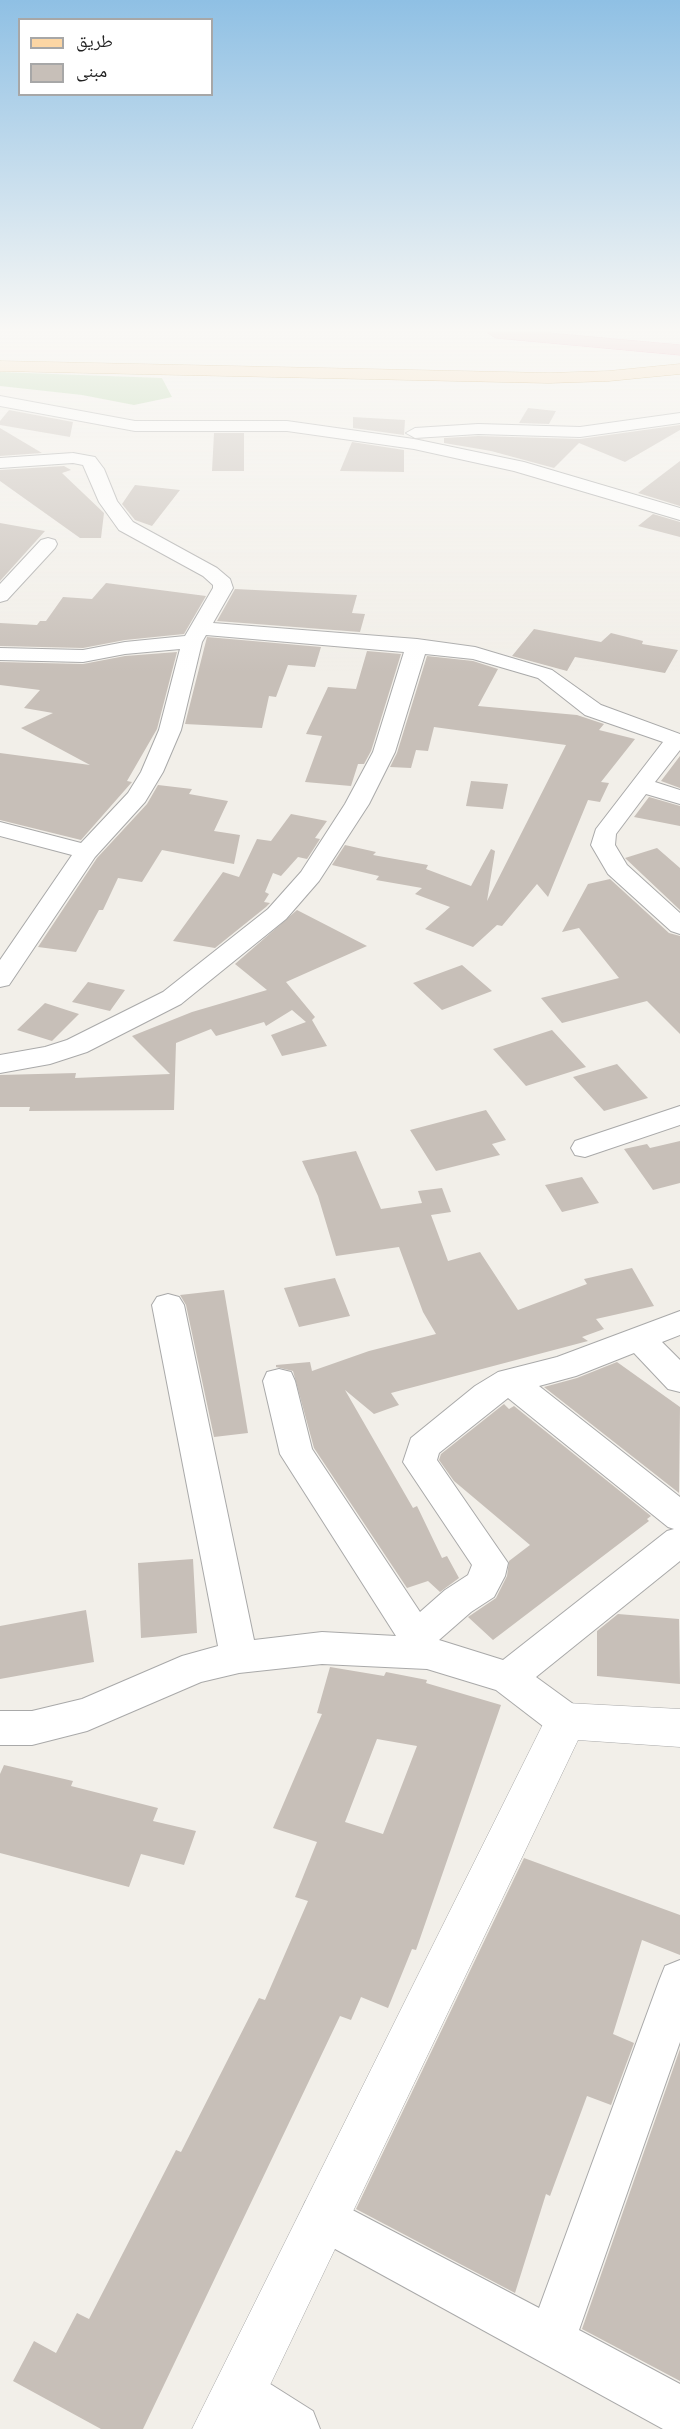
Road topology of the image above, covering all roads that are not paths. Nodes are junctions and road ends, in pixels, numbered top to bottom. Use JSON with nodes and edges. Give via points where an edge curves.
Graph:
{"nodes":[{"id":1,"x":421,"y":446,"type":"edge"},
{"id":2,"x":0,"y":463,"type":"edge"},
{"id":3,"x":680,"y":514,"type":"edge"},
{"id":4,"x":48,"y":544,"type":"dead end"},
{"id":5,"x":0,"y":596,"type":"edge"},
{"id":6,"x":195,"y":635,"type":"junction"},
{"id":7,"x":417,"y":645,"type":"junction"},
{"id":8,"x":0,"y":654,"type":"edge"},
{"id":9,"x":678,"y":740,"type":"edge"},
{"id":10,"x":641,"y":785,"type":"junction"},
{"id":11,"x":680,"y":797,"type":"edge"},
{"id":12,"x":0,"y":829,"type":"edge"},
{"id":13,"x":86,"y":852,"type":"junction"},
{"id":14,"x":680,"y":926,"type":"edge"},
{"id":15,"x":0,"y":979,"type":"edge"},
{"id":16,"x":0,"y":1064,"type":"edge"},
{"id":17,"x":680,"y":1115,"type":"edge"},
{"id":18,"x":585,"y":1148,"type":"dead end"},
{"id":19,"x":168,"y":1305,"type":"dead end"},
{"id":20,"x":680,"y":1322,"type":"edge"},
{"id":21,"x":639,"y":1338,"type":"junction"},
{"id":22,"x":680,"y":1380,"type":"edge"},
{"id":23,"x":279,"y":1381,"type":"dead end"},
{"id":24,"x":510,"y":1381,"type":"junction"},
{"id":25,"x":680,"y":1516,"type":"edge"},
{"id":26,"x":680,"y":1541,"type":"edge"},
{"id":27,"x":422,"y":1645,"type":"junction"},
{"id":28,"x":239,"y":1656,"type":"junction"},
{"id":29,"x":535,"y":1688,"type":"junction"},
{"id":30,"x":0,"y":1728,"type":"edge"},
{"id":31,"x":680,"y":1728,"type":"edge"},
{"id":32,"x":680,"y":1981,"type":"edge"},
{"id":33,"x":322,"y":2217,"type":"junction"},
{"id":34,"x":551,"y":2341,"type":"junction"},
{"id":35,"x":229,"y":2411,"type":"edge"},
{"id":36,"x":680,"y":2411,"type":"edge"},
{"id":37,"x":295,"y":2429,"type":"edge"}],
"edges":[{"from":1,"to":3,"type":"street","via":[[518,466]]},
{"from":2,"to":6,"type":"street","via":[[73,458],[89,462],[108,502],[126,526],[223,582]]},
{"from":4,"to":5,"type":"street"},
{"from":6,"to":7,"type":"street"},
{"from":6,"to":8,"type":"street","via":[[83,656]]},
{"from":6,"to":13,"type":"street","via":[[170,730],[152,772],[137,796]]},
{"from":7,"to":9,"type":"street","via":[[475,653],[528,667],[552,678],[593,710]]},
{"from":7,"to":16,"type":"street","via":[[384,752],[357,804],[310,876],[277,914],[172,998],[77,1046]]},
{"from":9,"to":10,"type":"street"},
{"from":10,"to":11,"type":"street"},
{"from":10,"to":14,"type":"street","via":[[604,834],[603,845],[617,869]]},
{"from":12,"to":13,"type":"street"},
{"from":13,"to":15,"type":"street"},
{"from":17,"to":18,"type":"street"},
{"from":19,"to":28,"type":"street"},
{"from":20,"to":21,"type":"street"},
{"from":21,"to":22,"type":"street"},
{"from":21,"to":24,"type":"street","via":[[564,1367]]},
{"from":23,"to":27,"type":"street","via":[[297,1454]]},
{"from":24,"to":25,"type":"street"},
{"from":24,"to":27,"type":"street","via":[[429,1440],[420,1454],[420,1462],[490,1563],[481,1586],[458,1601]]},
{"from":26,"to":29,"type":"street"},
{"from":27,"to":28,"type":"street","via":[[322,1648]]},
{"from":27,"to":29,"type":"street"},
{"from":28,"to":30,"type":"street","via":[[195,1667],[87,1714],[32,1728]]},
{"from":29,"to":31,"type":"street"},
{"from":29,"to":33,"type":"street"},
{"from":32,"to":34,"type":"street"},
{"from":33,"to":34,"type":"street"},
{"from":33,"to":35,"type":"street"},
{"from":34,"to":36,"type":"street"},
{"from":35,"to":37,"type":"street"}]}
